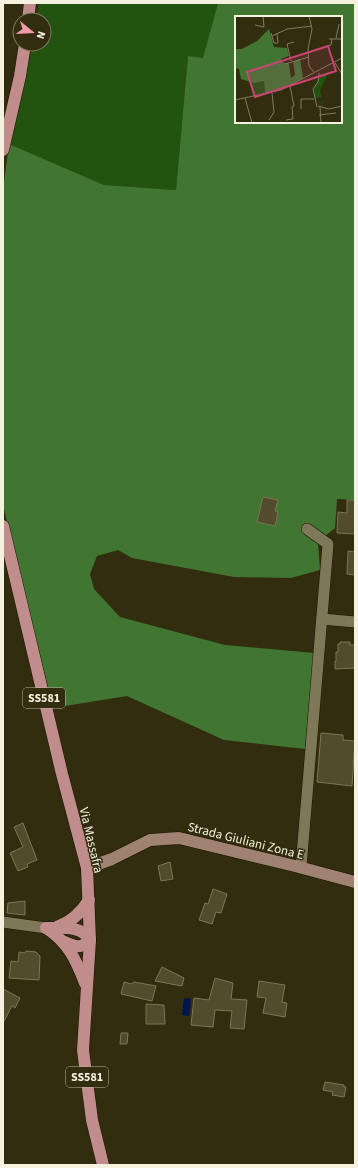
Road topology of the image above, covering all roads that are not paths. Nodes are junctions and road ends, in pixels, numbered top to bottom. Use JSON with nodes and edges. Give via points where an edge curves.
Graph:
{"nodes":[{"id":1,"x":24,"y":52,"type":"edge"},
{"id":2,"x":3,"y":150,"type":"edge"},
{"id":3,"x":3,"y":526,"type":"edge"},
{"id":4,"x":307,"y":529,"type":"dead end"},
{"id":5,"x":322,"y":619,"type":"junction"},
{"id":6,"x":355,"y":622,"type":"edge"},
{"id":7,"x":301,"y":867,"type":"junction"},
{"id":8,"x":87,"y":868,"type":"junction"},
{"id":9,"x":355,"y":882,"type":"edge"},
{"id":10,"x":89,"y":900,"type":"junction"},
{"id":11,"x":3,"y":922,"type":"edge"},
{"id":12,"x":50,"y":928,"type":"junction"},
{"id":13,"x":90,"y":940,"type":"junction"},
{"id":14,"x":62,"y":941,"type":"junction"},
{"id":15,"x":87,"y":988,"type":"junction"},
{"id":16,"x":103,"y":1165,"type":"edge"}],
"edges":[{"from":1,"to":2,"type":"main road"},
{"from":3,"to":8,"type":"main road","name":"Via Massafra","number":"SS581"},
{"from":4,"to":5,"type":"street","via":[[328,544]]},
{"from":5,"to":6,"type":"street"},
{"from":5,"to":7,"type":"street"},
{"from":7,"to":8,"type":"street","name":"Strada Giuliani Zona E","via":[[179,838],[150,840]]},
{"from":7,"to":9,"type":"street","name":"Strada Giuliani Zona E"},
{"from":8,"to":10,"type":"main road","name":"Via Massafra","number":"SS581"},
{"from":10,"to":12,"type":"main road","via":[[69,921]]},
{"from":10,"to":13,"type":"main road","name":"Via Massafra","number":"SS581"},
{"from":11,"to":12,"type":"street"},
{"from":12,"to":13,"type":"main road","via":[[77,930],[88,935]]},
{"from":12,"to":14,"type":"main road"},
{"from":13,"to":14,"type":"main road","via":[[81,946],[72,946]]},
{"from":13,"to":15,"type":"main road","name":"Via Massafra","number":"SS581"},
{"from":14,"to":15,"type":"main road","via":[[73,955]]},
{"from":15,"to":16,"type":"main road","name":"Via Massafra","number":"SS581","via":[[83,1050],[92,1120]]}]}
